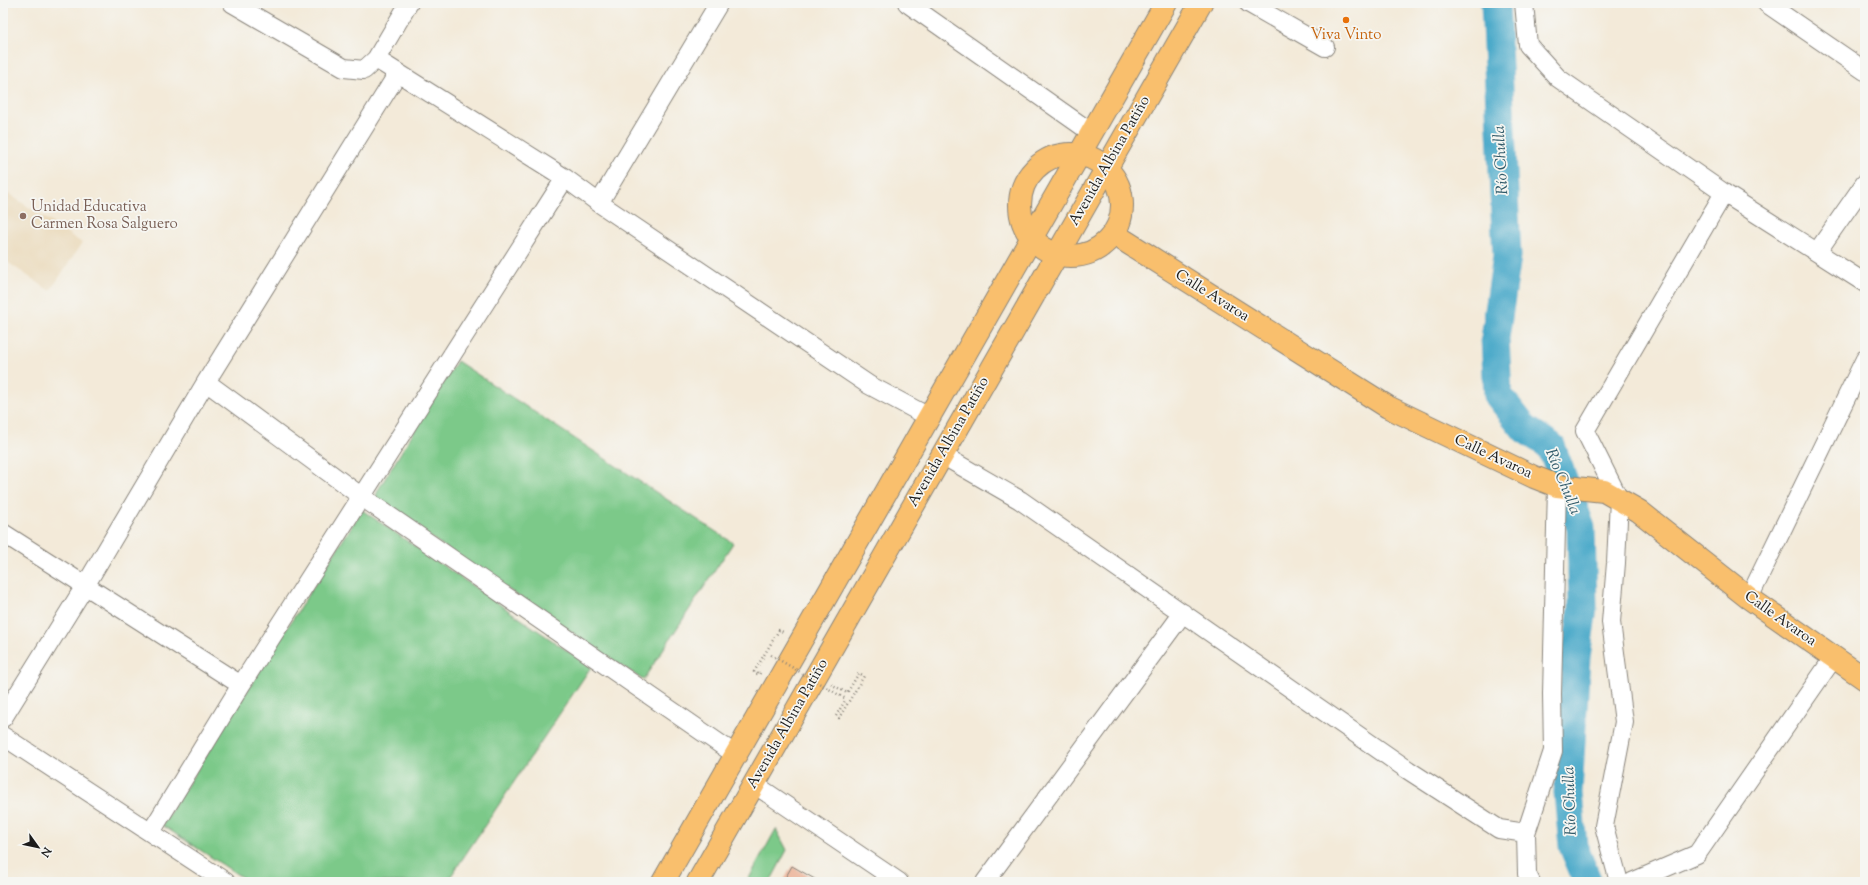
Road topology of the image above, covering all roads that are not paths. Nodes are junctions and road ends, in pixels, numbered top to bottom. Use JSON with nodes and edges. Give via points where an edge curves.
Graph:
{"nodes":[{"id":1,"x":232,"y":3,"type":"edge"},
{"id":2,"x":409,"y":3,"type":"edge"},
{"id":3,"x":719,"y":3,"type":"edge"},
{"id":4,"x":907,"y":3,"type":"edge"},
{"id":5,"x":1166,"y":3,"type":"edge"},
{"id":6,"x":1201,"y":3,"type":"edge"},
{"id":7,"x":1248,"y":3,"type":"edge"},
{"id":8,"x":1524,"y":3,"type":"edge"},
{"id":9,"x":1766,"y":3,"type":"edge"},
{"id":10,"x":1325,"y":47,"type":"dead end"},
{"id":11,"x":376,"y":59,"type":"junction"},
{"id":12,"x":1865,"y":70,"type":"edge"},
{"id":13,"x":398,"y":73,"type":"junction"},
{"id":14,"x":1092,"y":133,"type":"junction"},
{"id":15,"x":1079,"y":154,"type":"junction"},
{"id":16,"x":1106,"y":168,"type":"junction"},
{"id":17,"x":565,"y":178,"type":"junction"},
{"id":18,"x":1865,"y":183,"type":"edge"},
{"id":19,"x":1724,"y":193,"type":"junction"},
{"id":20,"x":599,"y":203,"type":"junction"},
{"id":21,"x":1114,"y":234,"type":"junction"},
{"id":22,"x":1032,"y":237,"type":"junction"},
{"id":23,"x":1817,"y":252,"type":"junction"},
{"id":24,"x":1057,"y":254,"type":"junction"},
{"id":25,"x":1865,"y":283,"type":"edge"},
{"id":26,"x":1865,"y":359,"type":"edge"},
{"id":27,"x":206,"y":382,"type":"junction"},
{"id":28,"x":929,"y":417,"type":"junction"},
{"id":29,"x":942,"y":455,"type":"junction"},
{"id":30,"x":1558,"y":486,"type":"junction"},
{"id":31,"x":362,"y":498,"type":"junction"},
{"id":32,"x":1618,"y":499,"type":"junction"},
{"id":33,"x":3,"y":534,"type":"edge"},
{"id":34,"x":85,"y":586,"type":"junction"},
{"id":35,"x":1749,"y":598,"type":"junction"},
{"id":36,"x":1183,"y":613,"type":"junction"},
{"id":37,"x":1834,"y":657,"type":"junction"},
{"id":38,"x":1865,"y":679,"type":"edge"},
{"id":39,"x":241,"y":685,"type":"junction"},
{"id":40,"x":3,"y":718,"type":"edge"},
{"id":41,"x":3,"y":736,"type":"edge"},
{"id":42,"x":736,"y":755,"type":"junction"},
{"id":43,"x":754,"y":784,"type":"junction"},
{"id":44,"x":150,"y":832,"type":"junction"},
{"id":45,"x":1526,"y":833,"type":"junction"},
{"id":46,"x":226,"y":882,"type":"edge"},
{"id":47,"x":663,"y":882,"type":"edge"},
{"id":48,"x":698,"y":882,"type":"edge"},
{"id":49,"x":899,"y":882,"type":"edge"},
{"id":50,"x":985,"y":882,"type":"edge"},
{"id":51,"x":1531,"y":882,"type":"edge"},
{"id":52,"x":1619,"y":882,"type":"edge"},
{"id":53,"x":1632,"y":882,"type":"edge"}],
"edges":[{"from":1,"to":11,"type":"street","via":[[344,68],[364,70]]},
{"from":2,"to":11,"type":"street"},
{"from":3,"to":20,"type":"street"},
{"from":4,"to":14,"type":"street"},
{"from":5,"to":14,"type":"main road","name":"Avenida Albina Patiño"},
{"from":6,"to":16,"type":"main road","name":"Avenida Albina Patiño"},
{"from":7,"to":10,"type":"street"},
{"from":8,"to":19,"type":"street","via":[[1528,45],[1558,78]]},
{"from":9,"to":12,"type":"street"},
{"from":11,"to":13,"type":"street"},
{"from":13,"to":17,"type":"street"},
{"from":13,"to":27,"type":"street"},
{"from":14,"to":15,"type":"main road","name":"Avenida Albina Patiño"},
{"from":15,"to":16,"type":"main road","via":[[1094,159]]},
{"from":15,"to":22,"type":"main road","name":"Avenida Albina Patiño"},
{"from":15,"to":22,"type":"main road","via":[[1060,156],[1044,162],[1031,173],[1022,187],[1018,204],[1021,221]]},
{"from":16,"to":21,"type":"main road","via":[[1122,192],[1121,221]]},
{"from":16,"to":24,"type":"main road","name":"Avenida Albina Patiño"},
{"from":17,"to":20,"type":"street"},
{"from":17,"to":31,"type":"street"},
{"from":18,"to":23,"type":"street"},
{"from":19,"to":23,"type":"street"},
{"from":19,"to":32,"type":"street","via":[[1585,431]]},
{"from":20,"to":28,"type":"street","via":[[869,384]]},
{"from":21,"to":24,"type":"main road","via":[[1103,246],[1089,254]]},
{"from":21,"to":30,"type":"main road","name":"Calle Avaroa","via":[[1388,407]]},
{"from":22,"to":24,"type":"main road","via":[[1041,246]]},
{"from":22,"to":28,"type":"main road","name":"Avenida Albina Patiño"},
{"from":23,"to":25,"type":"street"},
{"from":24,"to":29,"type":"main road","name":"Avenida Albina Patiño"},
{"from":26,"to":35,"type":"street"},
{"from":27,"to":31,"type":"street"},
{"from":27,"to":34,"type":"street"},
{"from":28,"to":42,"type":"main road","name":"Avenida Albina Patiño"},
{"from":29,"to":36,"type":"street","via":[[1020,500]]},
{"from":29,"to":43,"type":"main road","name":"Avenida Albina Patiño"},
{"from":30,"to":32,"type":"main road","name":"Calle Avaroa","via":[[1604,491]]},
{"from":30,"to":45,"type":"street","via":[[1552,751]]},
{"from":31,"to":39,"type":"street"},
{"from":31,"to":42,"type":"street"},
{"from":32,"to":35,"type":"main road","name":"Calle Avaroa","via":[[1639,511]]},
{"from":32,"to":52,"type":"street","via":[[1611,622],[1624,722],[1604,826]]},
{"from":33,"to":34,"type":"street"},
{"from":34,"to":39,"type":"street"},
{"from":34,"to":40,"type":"street"},
{"from":35,"to":37,"type":"main road","name":"Calle Avaroa"},
{"from":36,"to":45,"type":"street","via":[[1408,770],[1499,830]]},
{"from":36,"to":50,"type":"street"},
{"from":37,"to":38,"type":"main road","name":"Calle Avaroa"},
{"from":37,"to":53,"type":"street","via":[[1697,854]]},
{"from":39,"to":44,"type":"street"},
{"from":41,"to":44,"type":"street"},
{"from":42,"to":47,"type":"main road","name":"Avenida Albina Patiño"},
{"from":43,"to":48,"type":"main road","name":"Avenida Albina Patiño"},
{"from":43,"to":49,"type":"street"},
{"from":44,"to":46,"type":"street"},
{"from":45,"to":51,"type":"street","via":[[1527,874]]}]}
